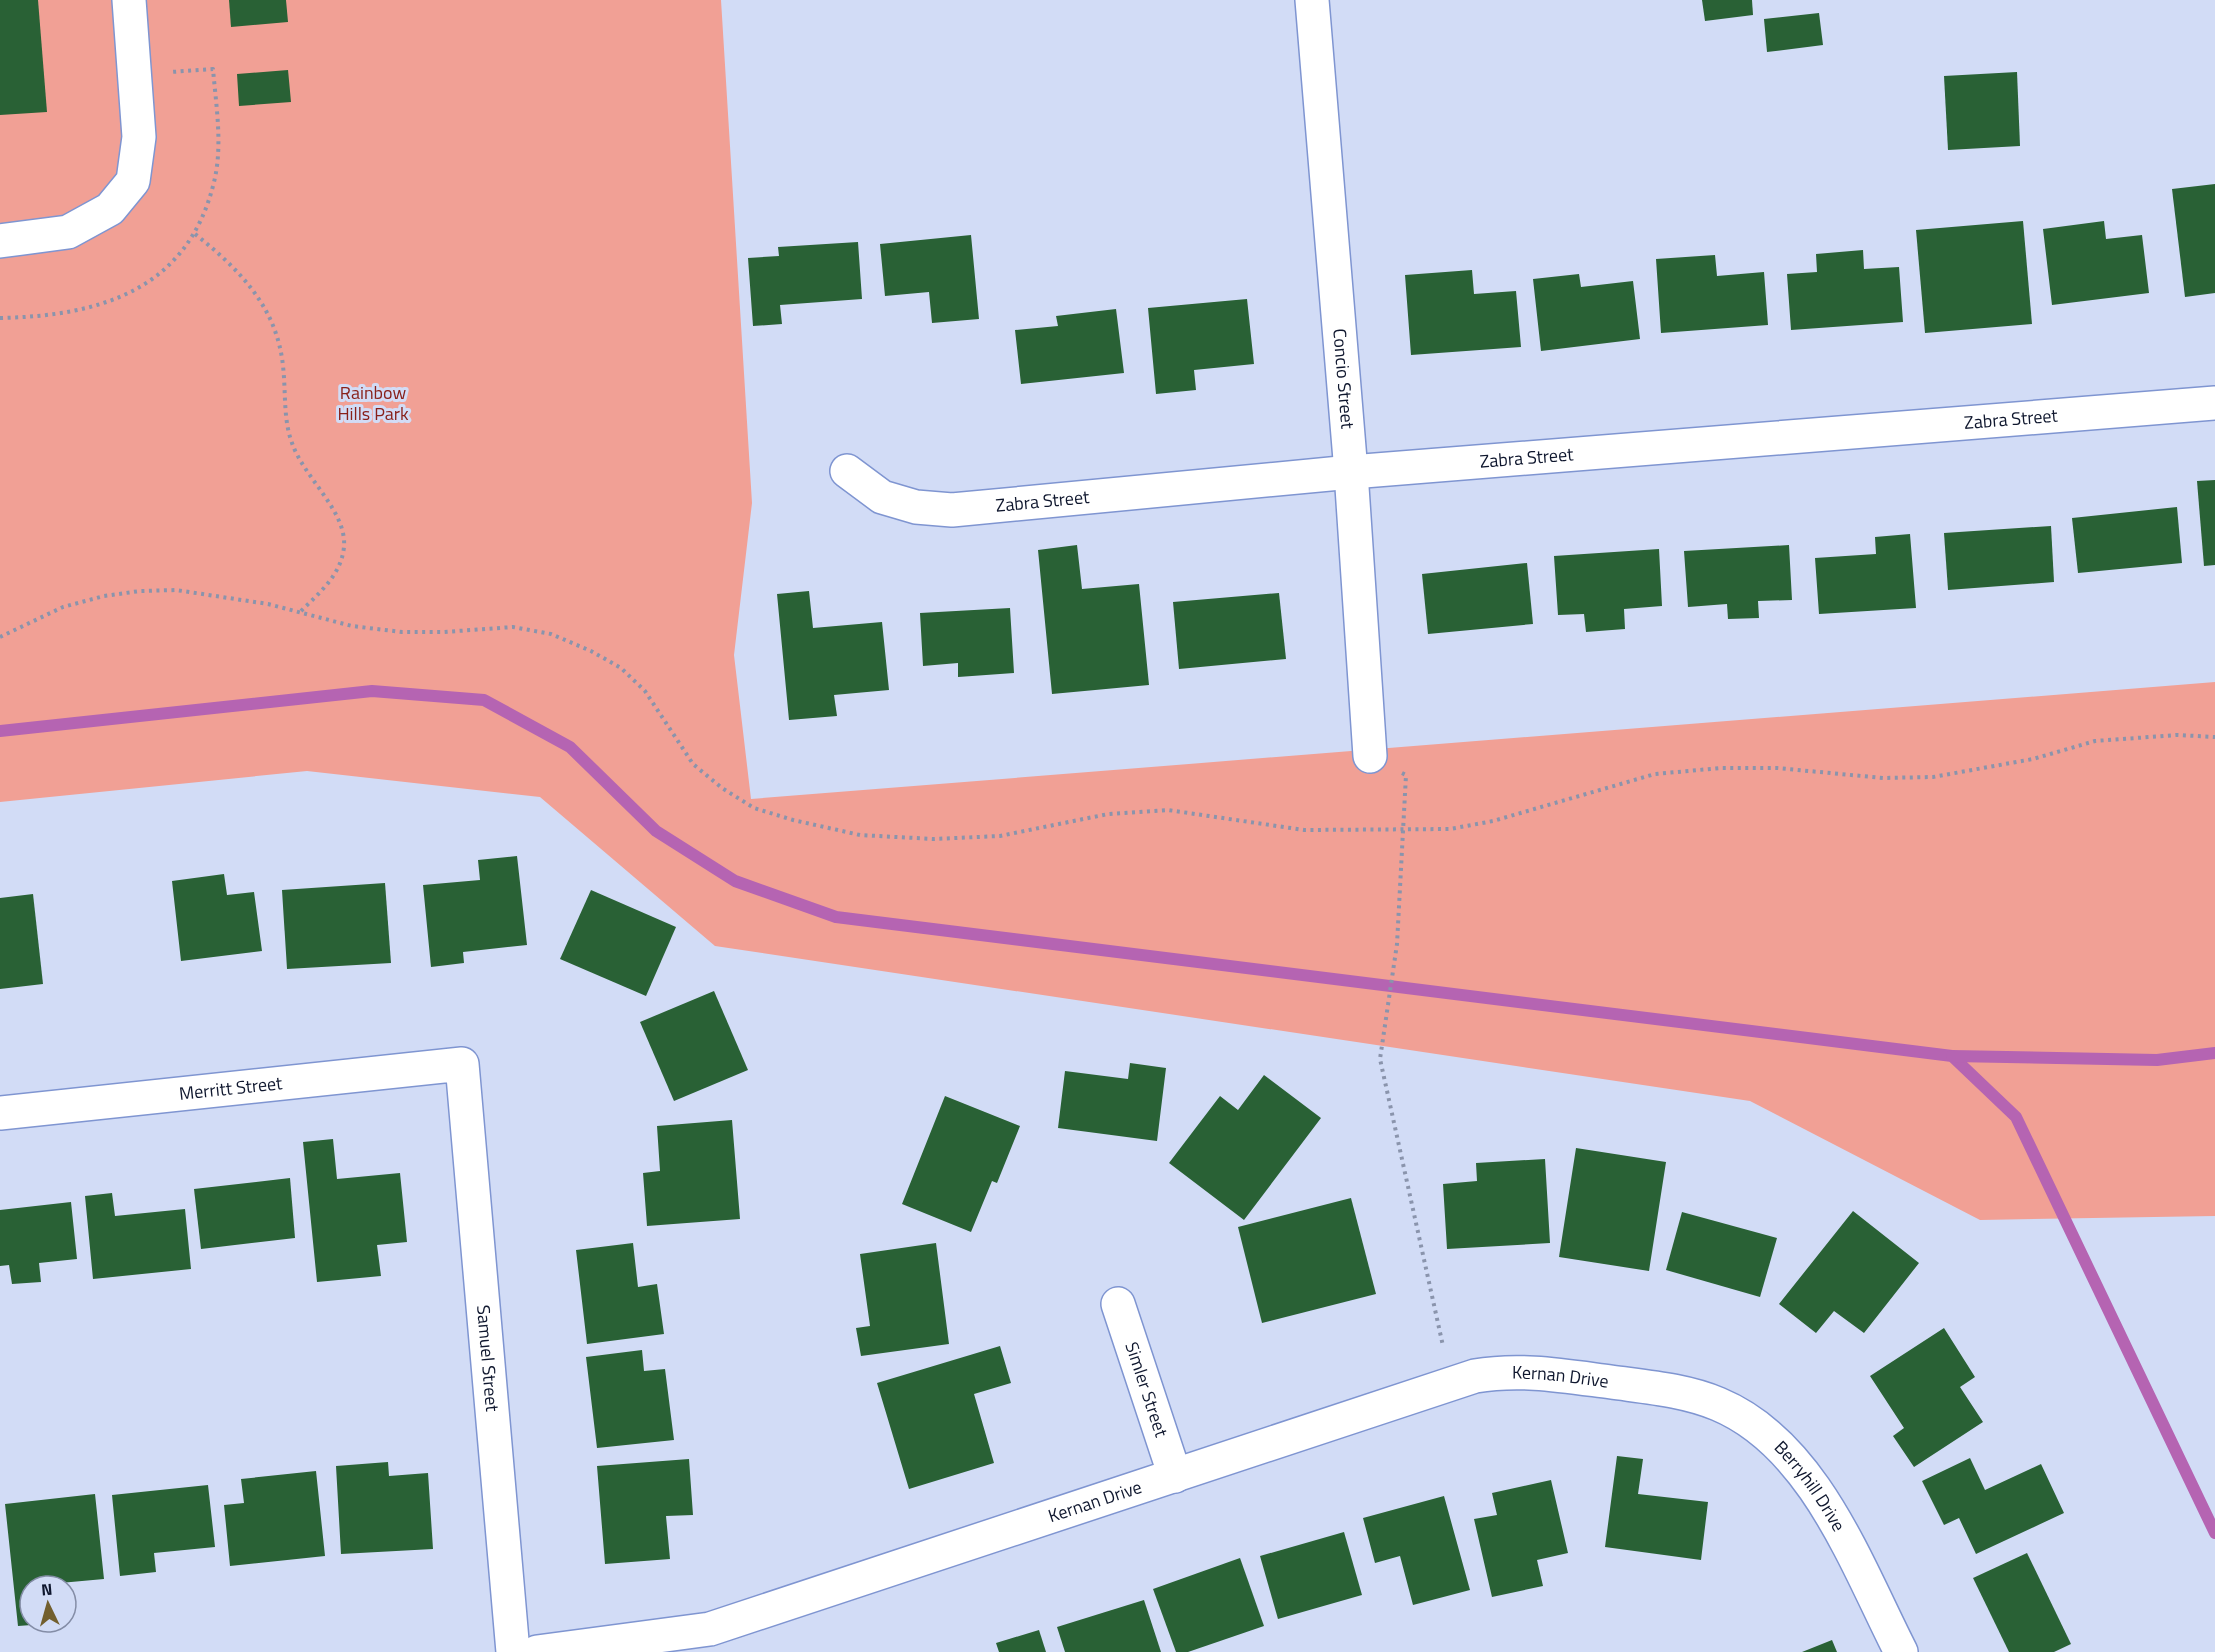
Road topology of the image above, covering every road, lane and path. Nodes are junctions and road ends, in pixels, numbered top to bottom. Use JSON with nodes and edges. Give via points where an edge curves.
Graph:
{"nodes":[{"id":1,"x":129,"y":0,"type":"edge"},
{"id":2,"x":1311,"y":0,"type":"edge"},
{"id":3,"x":195,"y":234,"type":"dead end"},
{"id":4,"x":0,"y":241,"type":"edge"},
{"id":5,"x":2215,"y":403,"type":"edge"},
{"id":6,"x":847,"y":471,"type":"dead end"},
{"id":7,"x":1351,"y":471,"type":"junction"},
{"id":8,"x":299,"y":613,"type":"junction"},
{"id":9,"x":0,"y":637,"type":"edge"},
{"id":10,"x":2215,"y":737,"type":"edge"},
{"id":11,"x":1370,"y":756,"type":"joint"},
{"id":12,"x":1403,"y":829,"type":"junction"},
{"id":13,"x":462,"y":1064,"type":"joint"},
{"id":14,"x":0,"y":1113,"type":"edge"},
{"id":15,"x":1118,"y":1304,"type":"dead end"},
{"id":16,"x":1455,"y":1383,"type":"junction"},
{"id":17,"x":1654,"y":1388,"type":"joint"},
{"id":18,"x":1175,"y":1476,"type":"junction"},
{"id":19,"x":513,"y":1652,"type":"edge"},
{"id":20,"x":537,"y":1652,"type":"edge"},
{"id":21,"x":1901,"y":1652,"type":"edge"}],
"edges":[{"from":1,"to":4,"type":"street","via":[[139,136],[133,181],[111,209],[68,232]]},
{"from":2,"to":7,"type":"street","name":"Concio Street"},
{"from":3,"to":8,"type":"path","via":[[231,263],[256,294],[274,331],[283,364],[285,409],[292,443],[339,522],[344,544],[342,562],[331,580]]},
{"from":5,"to":7,"type":"street","name":"Zabra Street"},
{"from":6,"to":7,"type":"street","name":"Zabra Street","via":[[882,497],[916,507],[952,510]]},
{"from":7,"to":11,"type":"street","name":"Concio Street"},
{"from":8,"to":9,"type":"path","via":[[227,596],[176,590],[140,591],[63,607]]},
{"from":8,"to":12,"type":"path","via":[[352,627],[402,632],[513,627],[551,634],[621,668],[645,691],[693,764],[722,788],[754,808],[860,834],[933,839],[1000,836],[1108,814],[1168,810],[1304,830]]},
{"from":10,"to":12,"type":"path","via":[[2177,735],[2095,741],[2033,759],[1933,777],[1883,778],[1778,768],[1655,774],[1493,821],[1450,829]]},
{"from":11,"to":12,"type":"path","via":[[1406,776]]},
{"from":12,"to":16,"type":"path","via":[[1397,944],[1380,1059],[1440,1339]]},
{"from":13,"to":14,"type":"street","name":"Merritt Street"},
{"from":13,"to":19,"type":"street","name":"Samuel Street"},
{"from":15,"to":18,"type":"street","name":"Simler Street"},
{"from":16,"to":17,"type":"street","name":"Kernan Drive","via":[[1497,1372],[1540,1372]]},
{"from":16,"to":18,"type":"street","name":"Kernan Drive"},
{"from":17,"to":21,"type":"street","name":"Berryhill Drive","via":[[1720,1405],[1760,1430],[1784,1451],[1812,1484],[1832,1517]]},
{"from":18,"to":20,"type":"street","name":"Kernan Drive","via":[[710,1629]]}]}
